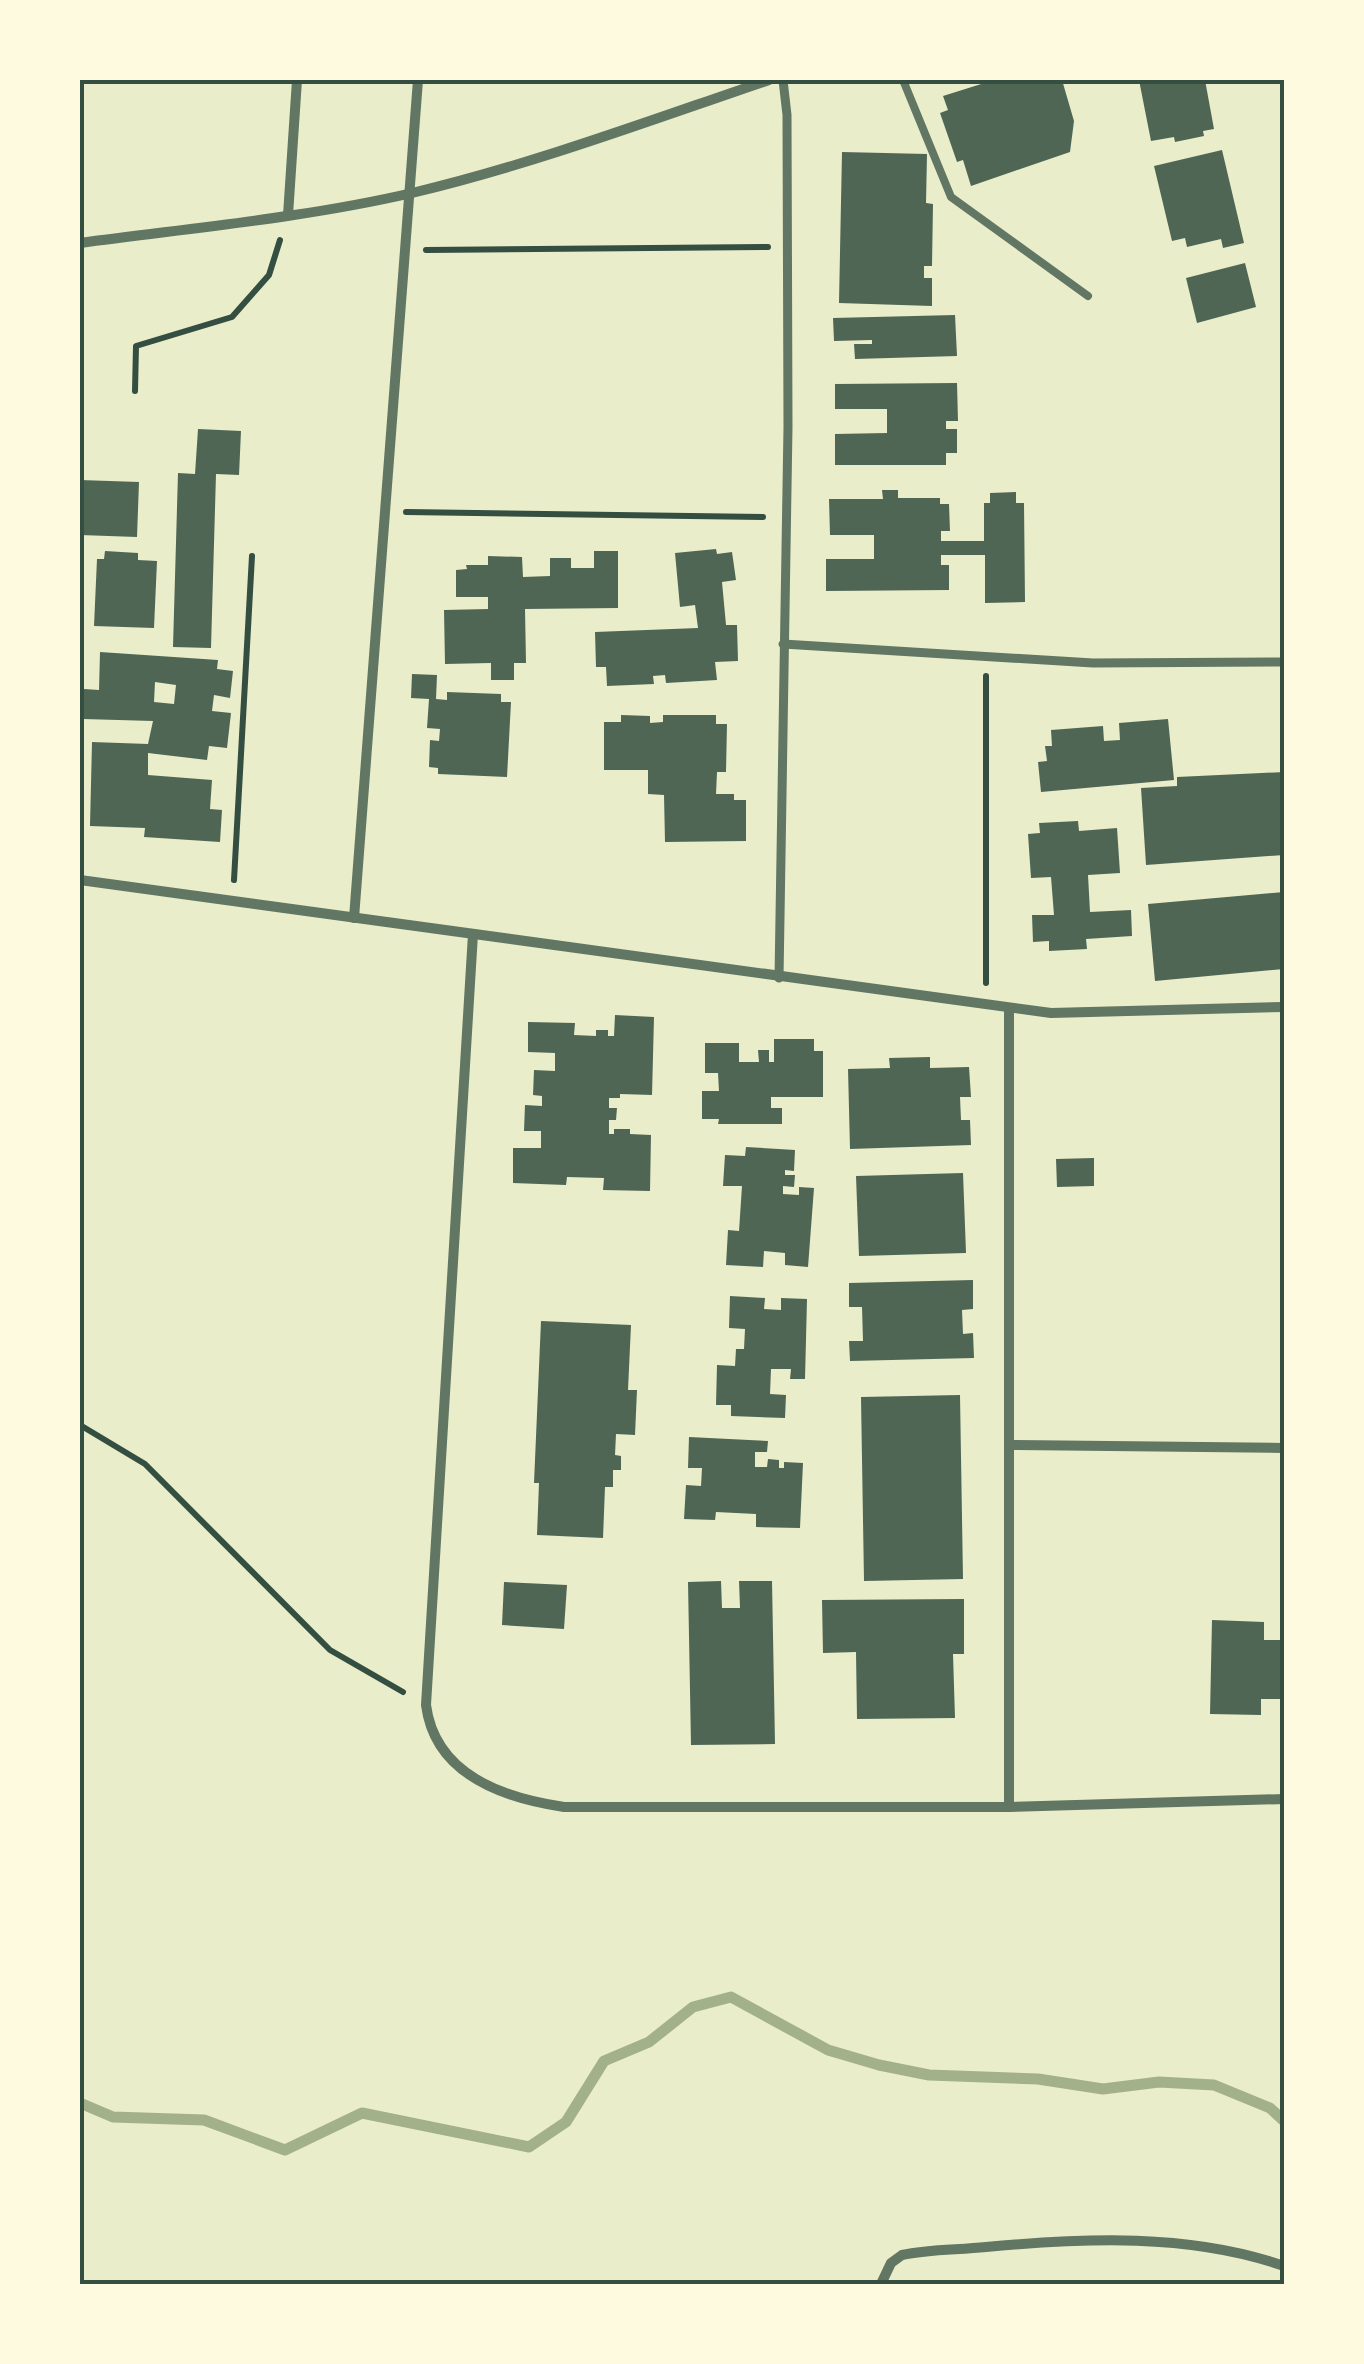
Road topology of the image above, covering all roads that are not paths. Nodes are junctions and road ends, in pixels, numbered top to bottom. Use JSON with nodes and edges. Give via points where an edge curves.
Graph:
{"nodes":[{"id":1,"x":297,"y":80,"type":"edge"},
{"id":2,"x":418,"y":80,"type":"edge"},
{"id":3,"x":770,"y":80,"type":"edge"},
{"id":4,"x":783,"y":80,"type":"edge"},
{"id":5,"x":903,"y":80,"type":"edge"},
{"id":6,"x":410,"y":193,"type":"junction"},
{"id":7,"x":288,"y":215,"type":"junction"},
{"id":8,"x":80,"y":243,"type":"edge"},
{"id":9,"x":1088,"y":296,"type":"dead end"},
{"id":10,"x":784,"y":644,"type":"junction"},
{"id":11,"x":1284,"y":662,"type":"edge"},
{"id":12,"x":80,"y":880,"type":"edge"},
{"id":13,"x":354,"y":918,"type":"junction"},
{"id":14,"x":473,"y":934,"type":"junction"},
{"id":15,"x":778,"y":978,"type":"junction"},
{"id":16,"x":1284,"y":1006,"type":"edge"},
{"id":17,"x":1009,"y":1008,"type":"junction"},
{"id":18,"x":1009,"y":1445,"type":"junction"},
{"id":19,"x":1284,"y":1448,"type":"edge"},
{"id":20,"x":1284,"y":1799,"type":"edge"},
{"id":21,"x":1010,"y":1807,"type":"junction"},
{"id":22,"x":1284,"y":2266,"type":"edge"},
{"id":23,"x":880,"y":2284,"type":"edge"}],
"edges":[{"from":1,"to":7,"type":"street"},
{"from":2,"to":6,"type":"street"},
{"from":3,"to":6,"type":"street","via":[[525,164]]},
{"from":4,"to":10,"type":"street"},
{"from":5,"to":9,"type":"lane","via":[[950,197]]},
{"from":6,"to":7,"type":"street"},
{"from":6,"to":13,"type":"street"},
{"from":7,"to":8,"type":"street"},
{"from":10,"to":11,"type":"street","via":[[1094,663]]},
{"from":10,"to":15,"type":"street"},
{"from":12,"to":13,"type":"street"},
{"from":13,"to":14,"type":"street"},
{"from":14,"to":15,"type":"street"},
{"from":14,"to":21,"type":"street","via":[[426,1704],[442,1750],[504,1795],[564,1808]]},
{"from":15,"to":17,"type":"street"},
{"from":16,"to":17,"type":"street","via":[[1052,1014]]},
{"from":17,"to":18,"type":"street"},
{"from":18,"to":19,"type":"street"},
{"from":18,"to":21,"type":"street"},
{"from":20,"to":21,"type":"street"},
{"from":22,"to":23,"type":"street","via":[[1188,2245],[1071,2239],[902,2255]]}]}
